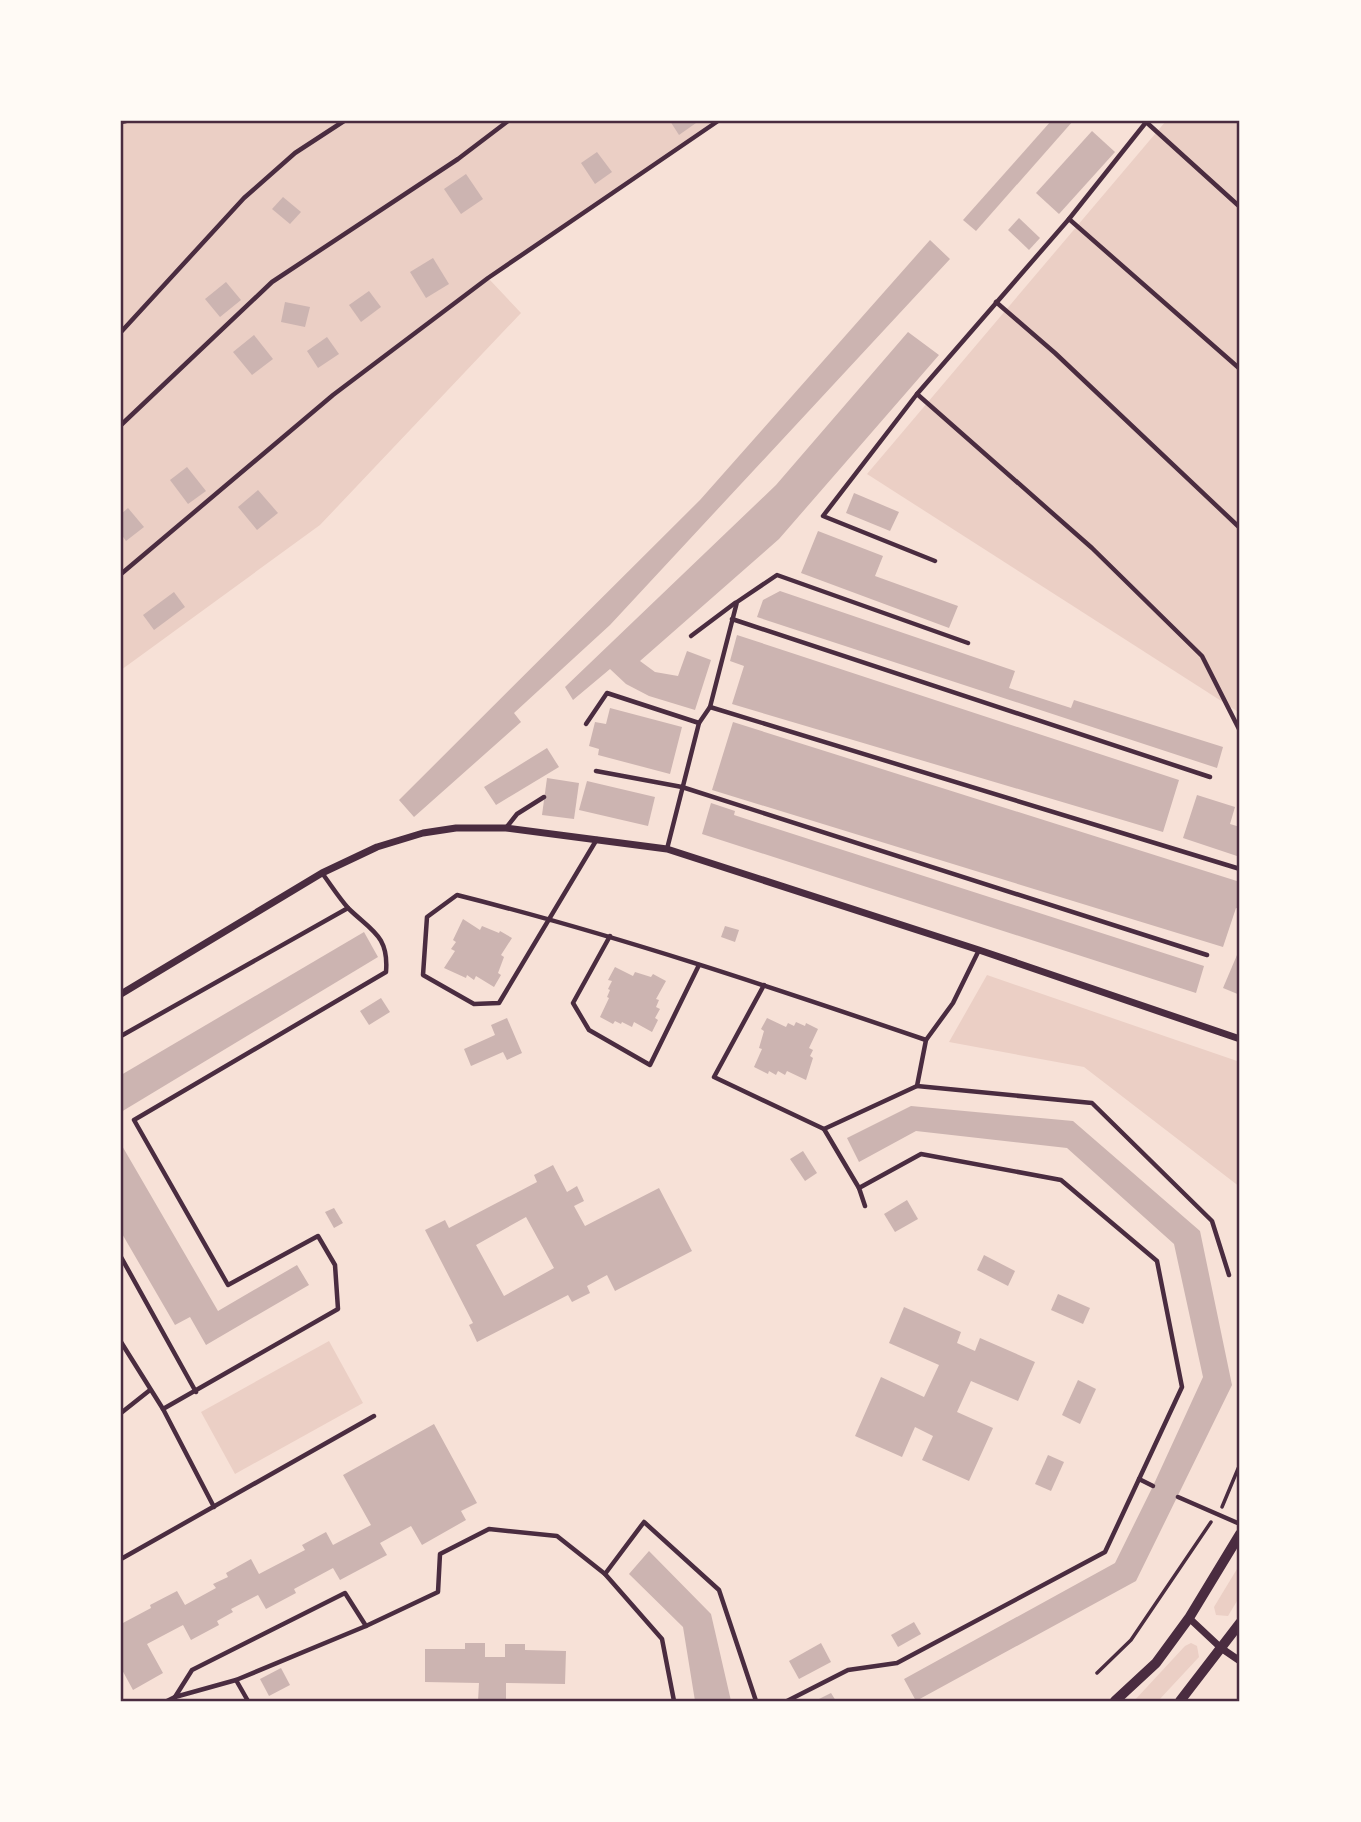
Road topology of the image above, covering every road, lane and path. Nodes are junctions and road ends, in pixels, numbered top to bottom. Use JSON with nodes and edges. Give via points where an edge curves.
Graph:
{"nodes":[{"id":1,"x":126,"y":121,"type":"edge"},
{"id":2,"x":344,"y":121,"type":"edge"},
{"id":3,"x":508,"y":121,"type":"edge"},
{"id":4,"x":718,"y":121,"type":"edge"},
{"id":5,"x":1146,"y":121,"type":"edge"},
{"id":6,"x":121,"y":122,"type":"edge"},
{"id":7,"x":1240,"y":207,"type":"edge"},
{"id":8,"x":1069,"y":219,"type":"junction"},
{"id":9,"x":996,"y":302,"type":"junction"},
{"id":10,"x":121,"y":332,"type":"edge"},
{"id":11,"x":1240,"y":369,"type":"edge"},
{"id":12,"x":917,"y":394,"type":"junction"},
{"id":13,"x":121,"y":425,"type":"edge"},
{"id":14,"x":1240,"y":528,"type":"edge"},
{"id":15,"x":934,"y":561,"type":"dead end"},
{"id":16,"x":121,"y":574,"type":"edge"},
{"id":17,"x":737,"y":602,"type":"junction"},
{"id":18,"x":732,"y":620,"type":"junction"},
{"id":19,"x":691,"y":636,"type":"dead end"},
{"id":20,"x":968,"y":643,"type":"dead end"},
{"id":21,"x":710,"y":707,"type":"junction"},
{"id":22,"x":699,"y":723,"type":"junction"},
{"id":23,"x":586,"y":724,"type":"dead end"},
{"id":24,"x":1240,"y":731,"type":"edge"},
{"id":25,"x":596,"y":771,"type":"dead end"},
{"id":26,"x":1210,"y":777,"type":"dead end"},
{"id":27,"x":682,"y":787,"type":"junction"},
{"id":28,"x":544,"y":797,"type":"dead end"},
{"id":29,"x":506,"y":828,"type":"junction"},
{"id":30,"x":597,"y":839,"type":"junction"},
{"id":31,"x":667,"y":849,"type":"junction"},
{"id":32,"x":1240,"y":869,"type":"edge"},
{"id":33,"x":322,"y":873,"type":"junction"},
{"id":34,"x":348,"y":908,"type":"junction"},
{"id":35,"x":550,"y":918,"type":"junction"},
{"id":36,"x":610,"y":936,"type":"junction"},
{"id":37,"x":979,"y":950,"type":"junction"},
{"id":38,"x":1207,"y":955,"type":"dead end"},
{"id":39,"x":699,"y":965,"type":"junction"},
{"id":40,"x":765,"y":985,"type":"junction"},
{"id":41,"x":121,"y":994,"type":"edge"},
{"id":42,"x":121,"y":1036,"type":"edge"},
{"id":43,"x":1240,"y":1039,"type":"edge"},
{"id":44,"x":926,"y":1040,"type":"junction"},
{"id":45,"x":917,"y":1086,"type":"junction"},
{"id":46,"x":824,"y":1129,"type":"junction"},
{"id":47,"x":859,"y":1188,"type":"junction"},
{"id":48,"x":864,"y":1206,"type":"dead end"},
{"id":49,"x":121,"y":1257,"type":"edge"},
{"id":50,"x":1229,"y":1275,"type":"dead end"},
{"id":51,"x":121,"y":1342,"type":"edge"},
{"id":52,"x":150,"y":1390,"type":"junction"},
{"id":53,"x":196,"y":1392,"type":"junction"},
{"id":54,"x":163,"y":1409,"type":"junction"},
{"id":55,"x":121,"y":1413,"type":"edge"},
{"id":56,"x":374,"y":1416,"type":"dead end"},
{"id":57,"x":1240,"y":1464,"type":"edge"},
{"id":58,"x":1139,"y":1479,"type":"junction"},
{"id":59,"x":1153,"y":1486,"type":"dead end"},
{"id":60,"x":1178,"y":1497,"type":"dead end"},
{"id":61,"x":215,"y":1507,"type":"junction"},
{"id":62,"x":1217,"y":1514,"type":"junction"},
{"id":63,"x":1240,"y":1524,"type":"edge"},
{"id":64,"x":1240,"y":1534,"type":"edge"},
{"id":65,"x":121,"y":1559,"type":"edge"},
{"id":66,"x":605,"y":1574,"type":"junction"},
{"id":67,"x":1189,"y":1618,"type":"junction"},
{"id":68,"x":1240,"y":1623,"type":"edge"},
{"id":69,"x":366,"y":1626,"type":"junction"},
{"id":70,"x":1221,"y":1648,"type":"junction"},
{"id":71,"x":1240,"y":1661,"type":"edge"},
{"id":72,"x":1097,"y":1673,"type":"dead end"},
{"id":73,"x":236,"y":1680,"type":"junction"},
{"id":74,"x":175,"y":1697,"type":"junction"},
{"id":75,"x":167,"y":1701,"type":"edge"},
{"id":76,"x":248,"y":1701,"type":"edge"},
{"id":77,"x":674,"y":1701,"type":"edge"},
{"id":78,"x":756,"y":1701,"type":"edge"},
{"id":79,"x":788,"y":1701,"type":"edge"},
{"id":80,"x":1115,"y":1701,"type":"edge"},
{"id":81,"x":1180,"y":1701,"type":"edge"}],
"edges":[{"from":1,"to":6,"type":"lane"},
{"from":2,"to":10,"type":"lane","via":[[295,153],[244,198]]},
{"from":3,"to":13,"type":"lane","via":[[272,282]]},
{"from":4,"to":16,"type":"lane","via":[[488,278],[344,386]]},
{"from":5,"to":7,"type":"lane"},
{"from":5,"to":8,"type":"lane"},
{"from":8,"to":9,"type":"lane"},
{"from":8,"to":11,"type":"lane"},
{"from":9,"to":12,"type":"lane"},
{"from":9,"to":14,"type":"lane"},
{"from":12,"to":15,"type":"lane","via":[[823,516]]},
{"from":12,"to":24,"type":"lane","via":[[1091,548],[1202,656]]},
{"from":17,"to":18,"type":"lane"},
{"from":17,"to":19,"type":"lane"},
{"from":17,"to":20,"type":"lane","via":[[777,575]]},
{"from":18,"to":21,"type":"lane"},
{"from":18,"to":26,"type":"lane"},
{"from":21,"to":22,"type":"lane"},
{"from":21,"to":32,"type":"lane"},
{"from":22,"to":23,"type":"lane","via":[[607,693]]},
{"from":22,"to":27,"type":"lane"},
{"from":25,"to":27,"type":"lane"},
{"from":27,"to":31,"type":"lane"},
{"from":27,"to":38,"type":"lane"},
{"from":28,"to":29,"type":"lane","via":[[517,814]]},
{"from":29,"to":30,"type":"street"},
{"from":29,"to":33,"type":"street","via":[[423,833]]},
{"from":30,"to":31,"type":"street"},
{"from":30,"to":35,"type":"lane"},
{"from":31,"to":37,"type":"street"},
{"from":33,"to":34,"type":"lane"},
{"from":33,"to":41,"type":"street"},
{"from":34,"to":42,"type":"lane"},
{"from":34,"to":53,"type":"lane","via":[[375,931],[387,954],[386,972],[134,1119],[228,1285],[318,1236],[335,1265],[338,1310]]},
{"from":35,"to":35,"type":"lane","via":[[457,894],[427,917],[423,975],[474,1004],[499,1003]]},
{"from":35,"to":36,"type":"lane"},
{"from":36,"to":39,"type":"lane"},
{"from":36,"to":39,"type":"lane","via":[[573,1003],[589,1030],[650,1065]]},
{"from":37,"to":43,"type":"street"},
{"from":37,"to":44,"type":"lane","via":[[953,1003]]},
{"from":39,"to":40,"type":"lane"},
{"from":40,"to":44,"type":"lane"},
{"from":40,"to":46,"type":"lane","via":[[714,1077]]},
{"from":44,"to":45,"type":"lane"},
{"from":45,"to":46,"type":"lane"},
{"from":45,"to":50,"type":"lane","via":[[1092,1103],[1212,1221]]},
{"from":46,"to":47,"type":"lane"},
{"from":47,"to":48,"type":"lane"},
{"from":47,"to":58,"type":"lane","via":[[921,1154],[1061,1180],[1157,1261],[1182,1387]]},
{"from":49,"to":53,"type":"lane"},
{"from":51,"to":52,"type":"lane"},
{"from":52,"to":54,"type":"lane"},
{"from":52,"to":55,"type":"lane"},
{"from":53,"to":54,"type":"lane"},
{"from":54,"to":61,"type":"lane"},
{"from":56,"to":61,"type":"lane"},
{"from":57,"to":62,"type":"path"},
{"from":58,"to":59,"type":"lane"},
{"from":58,"to":79,"type":"lane","via":[[1105,1552],[897,1663],[848,1671]]},
{"from":60,"to":62,"type":"lane"},
{"from":61,"to":65,"type":"lane"},
{"from":62,"to":63,"type":"lane"},
{"from":62,"to":72,"type":"path","via":[[1131,1640]]},
{"from":64,"to":67,"type":"main road"},
{"from":66,"to":69,"type":"lane","via":[[558,1536],[489,1529],[440,1554],[438,1592]]},
{"from":66,"to":77,"type":"lane","via":[[662,1639]]},
{"from":66,"to":78,"type":"lane","via":[[644,1522],[719,1590]]},
{"from":67,"to":70,"type":"street"},
{"from":67,"to":80,"type":"main road","via":[[1156,1663]]},
{"from":68,"to":70,"type":"main road"},
{"from":69,"to":73,"type":"lane"},
{"from":69,"to":74,"type":"lane","via":[[345,1593],[191,1670]]},
{"from":70,"to":71,"type":"street"},
{"from":70,"to":81,"type":"main road"},
{"from":73,"to":74,"type":"lane"},
{"from":73,"to":76,"type":"lane"},
{"from":74,"to":75,"type":"lane"}]}
